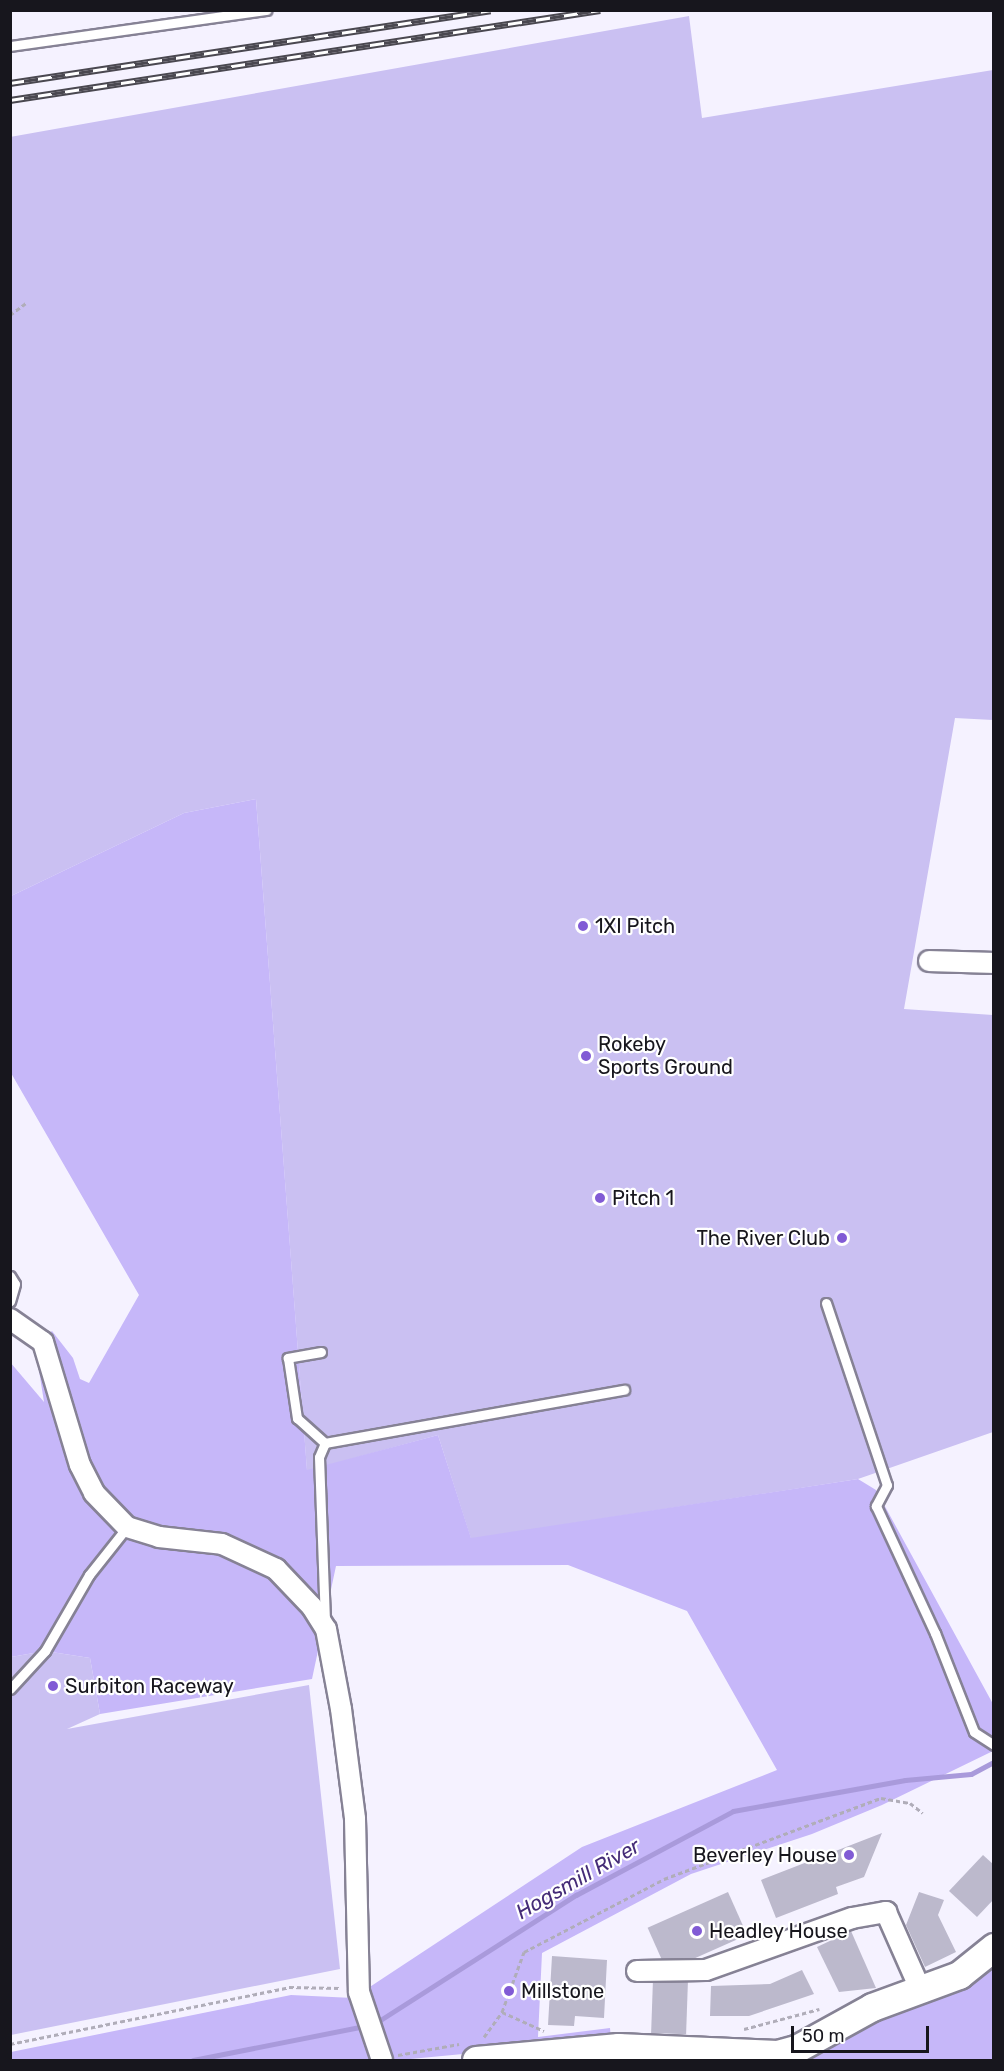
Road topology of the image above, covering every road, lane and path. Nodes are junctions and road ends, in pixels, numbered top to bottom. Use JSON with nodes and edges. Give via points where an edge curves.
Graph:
{"nodes":[{"id":1,"x":266,"y":10,"type":"edge"},
{"id":2,"x":10,"y":46,"type":"edge"},
{"id":3,"x":26,"y":303,"type":"dead end"},
{"id":4,"x":10,"y":315,"type":"edge"},
{"id":5,"x":929,"y":961,"type":"dead end"},
{"id":6,"x":993,"y":963,"type":"edge"},
{"id":7,"x":10,"y":1276,"type":"edge"},
{"id":8,"x":10,"y":1301,"type":"edge"},
{"id":9,"x":826,"y":1303,"type":"dead end"},
{"id":10,"x":10,"y":1319,"type":"edge"},
{"id":11,"x":321,"y":1352,"type":"dead end"},
{"id":12,"x":624,"y":1390,"type":"dead end"},
{"id":13,"x":325,"y":1443,"type":"junction"},
{"id":14,"x":127,"y":1527,"type":"junction"},
{"id":15,"x":326,"y":1629,"type":"junction"},
{"id":16,"x":10,"y":1689,"type":"edge"},
{"id":17,"x":993,"y":1745,"type":"edge"},
{"id":18,"x":923,"y":1813,"type":"dead end"},
{"id":19,"x":993,"y":1947,"type":"edge"},
{"id":20,"x":637,"y":1971,"type":"dead end"},
{"id":21,"x":921,"y":1991,"type":"junction"},
{"id":22,"x":359,"y":1992,"type":"junction"},
{"id":23,"x":825,"y":2009,"type":"dead end"},
{"id":24,"x":502,"y":2012,"type":"junction"},
{"id":25,"x":735,"y":2031,"type":"dead end"},
{"id":26,"x":548,"y":2032,"type":"dead end"},
{"id":27,"x":10,"y":2044,"type":"edge"},
{"id":28,"x":476,"y":2048,"type":"edge"},
{"id":29,"x":380,"y":2056,"type":"edge"}],
"edges":[{"from":1,"to":2,"type":"lane"},
{"from":3,"to":4,"type":"path"},
{"from":5,"to":6,"type":"street"},
{"from":7,"to":8,"type":"lane","via":[[15,1284]]},
{"from":9,"to":17,"type":"lane","via":[[886,1485],[876,1506],[935,1633],[974,1732]]},
{"from":10,"to":14,"type":"street","via":[[43,1342],[80,1465],[94,1493]]},
{"from":11,"to":13,"type":"lane","via":[[288,1358],[297,1418]]},
{"from":12,"to":13,"type":"lane"},
{"from":13,"to":15,"type":"lane","via":[[319,1457]]},
{"from":14,"to":15,"type":"street","via":[[159,1537],[222,1544],[276,1569],[312,1607]]},
{"from":14,"to":16,"type":"lane","via":[[88,1575],[45,1651]]},
{"from":15,"to":22,"type":"street","via":[[355,1818]]},
{"from":18,"to":24,"type":"path","via":[[910,1803],[881,1798],[664,1879],[524,1952]]},
{"from":19,"to":21,"type":"main road","via":[[959,1975]]},
{"from":20,"to":21,"type":"street","via":[[706,1970],[852,1918],[886,1912]]},
{"from":21,"to":28,"type":"main road","via":[[872,2007],[796,2049],[777,2054],[618,2047]]},
{"from":22,"to":27,"type":"path","via":[[335,1987],[289,1987]]},
{"from":22,"to":29,"type":"street"},
{"from":23,"to":25,"type":"path"},
{"from":24,"to":26,"type":"path"},
{"from":24,"to":28,"type":"path"},
{"from":28,"to":29,"type":"path"}]}
